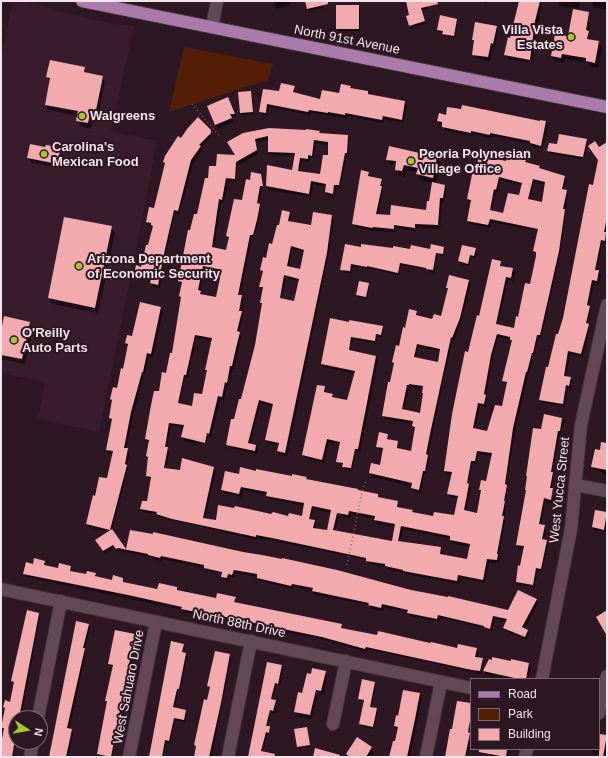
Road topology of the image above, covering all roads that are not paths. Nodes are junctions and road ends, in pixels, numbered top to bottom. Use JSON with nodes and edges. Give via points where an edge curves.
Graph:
{"nodes":[{"id":1,"x":82,"y":1,"type":"edge"},
{"id":2,"x":217,"y":1,"type":"edge"},
{"id":3,"x":212,"y":27,"type":"junction"},
{"id":4,"x":607,"y":107,"type":"edge"},
{"id":5,"x":607,"y":305,"type":"edge"},
{"id":6,"x":576,"y":485,"type":"junction"},
{"id":7,"x":607,"y":492,"type":"edge"},
{"id":8,"x":1,"y":589,"type":"edge"},
{"id":9,"x":61,"y":601,"type":"junction"},
{"id":10,"x":156,"y":622,"type":"junction"},
{"id":11,"x":251,"y":641,"type":"junction"},
{"id":12,"x":346,"y":661,"type":"junction"},
{"id":13,"x":607,"y":676,"type":"edge"},
{"id":14,"x":542,"y":678,"type":"edge"},
{"id":15,"x":441,"y":682,"type":"junction"},
{"id":16,"x":470,"y":688,"type":"edge"},
{"id":17,"x":600,"y":708,"type":"edge"},
{"id":18,"x":40,"y":710,"type":"edge"},
{"id":19,"x":333,"y":724,"type":"dead end"},
{"id":20,"x":129,"y":757,"type":"edge"},
{"id":21,"x":228,"y":757,"type":"edge"},
{"id":22,"x":426,"y":757,"type":"edge"}],
"edges":[{"from":1,"to":3,"type":"main road","name":"North 91st Avenue"},
{"from":2,"to":3,"type":"street"},
{"from":3,"to":4,"type":"main road","name":"North 91st Avenue"},
{"from":5,"to":6,"type":"street","name":"West Yucca Street","via":[[581,425]]},
{"from":6,"to":7,"type":"street"},
{"from":6,"to":14,"type":"street","name":"West Yucca Street","via":[[572,530]]},
{"from":8,"to":9,"type":"street","name":"North 88th Drive"},
{"from":9,"to":10,"type":"street","name":"North 88th Drive"},
{"from":9,"to":18,"type":"street"},
{"from":10,"to":11,"type":"street","name":"North 88th Drive"},
{"from":10,"to":20,"type":"street","name":"West Sahuaro Drive"},
{"from":11,"to":12,"type":"street","name":"North 88th Drive"},
{"from":11,"to":21,"type":"street"},
{"from":12,"to":15,"type":"street","name":"North 88th Drive"},
{"from":12,"to":19,"type":"street"},
{"from":13,"to":17,"type":"street"},
{"from":15,"to":16,"type":"street","name":"North 88th Drive"},
{"from":15,"to":22,"type":"street"}]}
